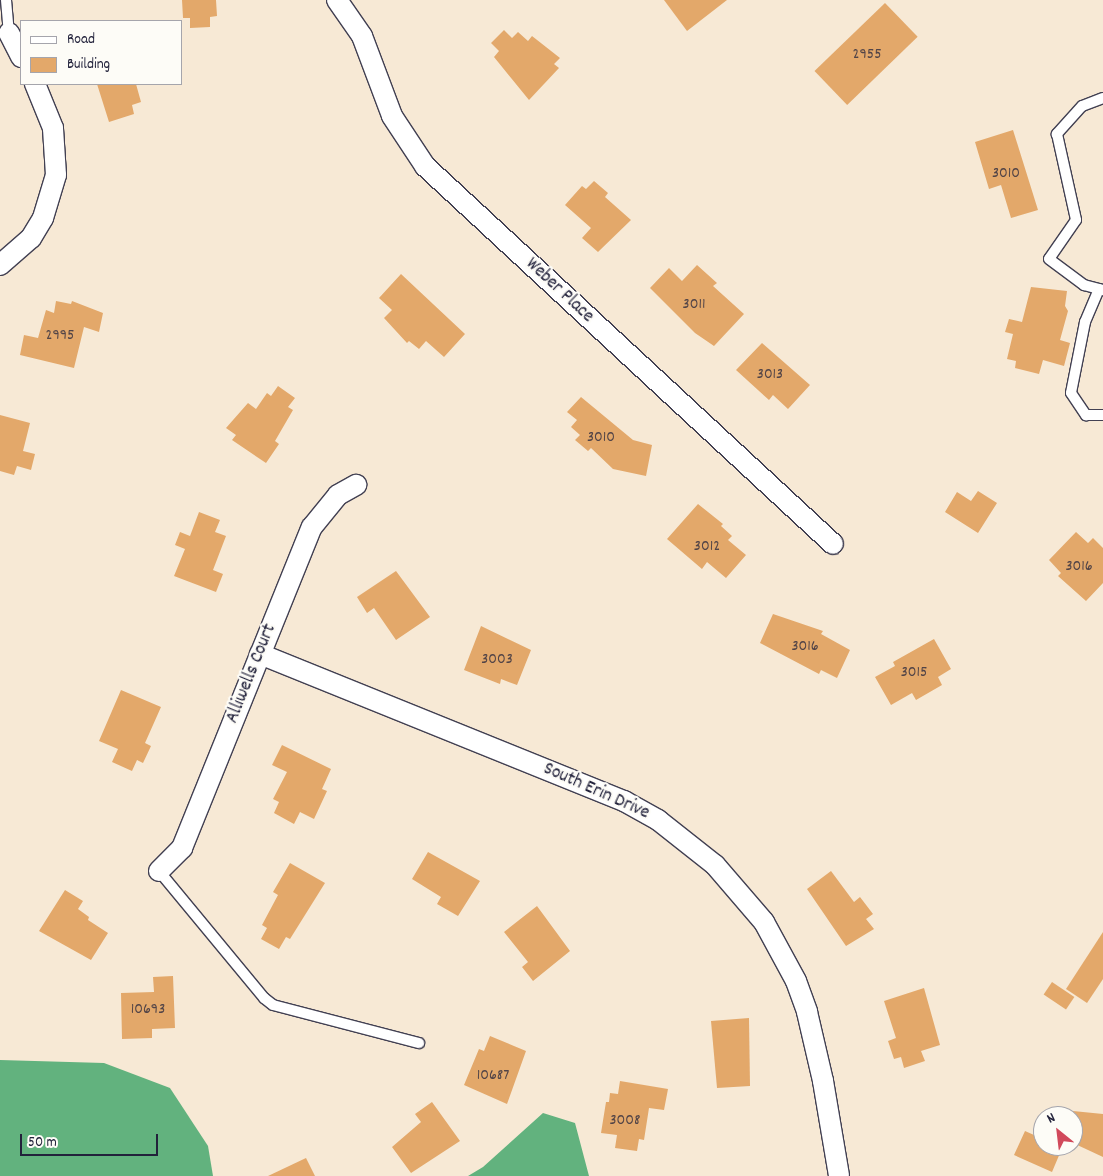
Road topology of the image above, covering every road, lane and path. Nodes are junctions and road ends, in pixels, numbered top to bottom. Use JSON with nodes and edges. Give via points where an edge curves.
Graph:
{"nodes":[{"id":1,"x":6,"y":0,"type":"edge"},
{"id":2,"x":337,"y":0,"type":"edge"},
{"id":3,"x":9,"y":33,"type":"joint"},
{"id":4,"x":20,"y":55,"type":"edge"},
{"id":5,"x":35,"y":85,"type":"edge"},
{"id":6,"x":1103,"y":98,"type":"edge"},
{"id":7,"x":0,"y":265,"type":"edge"},
{"id":8,"x":1101,"y":290,"type":"edge"},
{"id":9,"x":1103,"y":415,"type":"edge"},
{"id":10,"x":356,"y":485,"type":"dead end"},
{"id":11,"x":833,"y":544,"type":"dead end"},
{"id":12,"x":260,"y":654,"type":"junction"},
{"id":13,"x":159,"y":871,"type":"joint"},
{"id":14,"x":419,"y":1043,"type":"dead end"},
{"id":15,"x":839,"y":1176,"type":"edge"}],
"edges":[{"from":1,"to":3,"type":"lane"},
{"from":2,"to":11,"type":"street","name":"Weber Place","via":[[362,36],[392,116],[425,166]]},
{"from":3,"to":4,"type":"street"},
{"from":5,"to":7,"type":"street","via":[[53,128],[56,175],[43,218],[31,238]]},
{"from":6,"to":8,"type":"lane","via":[[1082,106],[1057,134],[1076,220],[1049,259],[1084,285]]},
{"from":8,"to":9,"type":"lane","via":[[1085,322],[1071,393],[1086,415]]},
{"from":10,"to":12,"type":"street","name":"Alliwells Court","via":[[333,500],[312,527]]},
{"from":12,"to":13,"type":"street","name":"Alliwells Court","via":[[182,848]]},
{"from":12,"to":15,"type":"street","name":"South Erin Drive","via":[[624,802],[658,820],[715,865],[764,922],[796,981],[807,1012],[823,1081]]},
{"from":13,"to":14,"type":"lane","via":[[273,1005]]}]}
